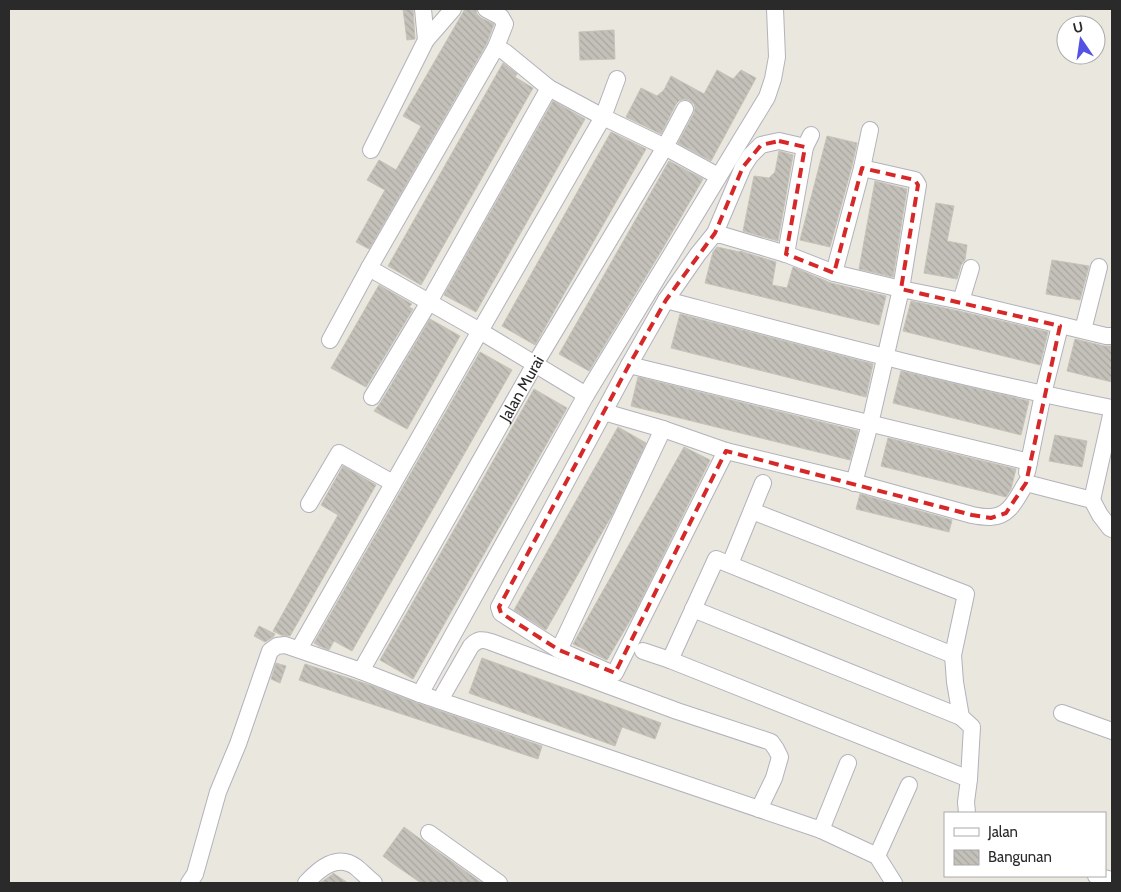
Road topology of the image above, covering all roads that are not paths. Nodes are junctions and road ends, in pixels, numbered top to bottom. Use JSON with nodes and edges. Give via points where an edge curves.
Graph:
{"nodes":[{"id":1,"x":423,"y":9,"type":"edge"},
{"id":2,"x":454,"y":9,"type":"edge"},
{"id":3,"x":486,"y":9,"type":"edge"},
{"id":4,"x":775,"y":9,"type":"edge"},
{"id":5,"x":426,"y":40,"type":"junction"},
{"id":6,"x":496,"y":47,"type":"junction"},
{"id":7,"x":617,"y":79,"type":"dead end"},
{"id":8,"x":548,"y":88,"type":"junction"},
{"id":9,"x":685,"y":109,"type":"dead end"},
{"id":10,"x":603,"y":117,"type":"junction"},
{"id":11,"x":870,"y":130,"type":"dead end"},
{"id":12,"x":665,"y":147,"type":"junction"},
{"id":13,"x":371,"y":150,"type":"dead end"},
{"id":14,"x":862,"y":168,"type":"junction"},
{"id":15,"x":718,"y":176,"type":"junction"},
{"id":16,"x":715,"y":233,"type":"junction"},
{"id":17,"x":786,"y":254,"type":"junction"},
{"id":18,"x":1099,"y":267,"type":"dead end"},
{"id":19,"x":369,"y":268,"type":"junction"},
{"id":20,"x":971,"y":268,"type":"dead end"},
{"id":21,"x":834,"y":273,"type":"junction"},
{"id":22,"x":901,"y":288,"type":"junction"},
{"id":23,"x":666,"y":300,"type":"junction"},
{"id":24,"x":960,"y":301,"type":"junction"},
{"id":25,"x":429,"y":302,"type":"junction"},
{"id":26,"x":1060,"y":326,"type":"junction"},
{"id":27,"x":1083,"y":330,"type":"junction"},
{"id":28,"x":480,"y":331,"type":"junction"},
{"id":29,"x":1112,"y":336,"type":"edge"},
{"id":30,"x":330,"y":340,"type":"dead end"},
{"id":31,"x":885,"y":357,"type":"junction"},
{"id":32,"x":534,"y":364,"type":"junction"},
{"id":33,"x":629,"y":365,"type":"junction"},
{"id":34,"x":1043,"y":394,"type":"junction"},
{"id":35,"x":586,"y":395,"type":"junction"},
{"id":36,"x":372,"y":398,"type":"dead end"},
{"id":37,"x":1112,"y":410,"type":"edge"},
{"id":38,"x":604,"y":412,"type":"junction"},
{"id":39,"x":870,"y":424,"type":"junction"},
{"id":40,"x":663,"y":429,"type":"junction"},
{"id":41,"x":726,"y":451,"type":"junction"},
{"id":42,"x":1029,"y":462,"type":"junction"},
{"id":43,"x":393,"y":483,"type":"junction"},
{"id":44,"x":763,"y":483,"type":"dead end"},
{"id":45,"x":854,"y":483,"type":"junction"},
{"id":46,"x":1026,"y":483,"type":"junction"},
{"id":47,"x":1092,"y":500,"type":"junction"},
{"id":48,"x":309,"y":504,"type":"dead end"},
{"id":49,"x":752,"y":511,"type":"junction"},
{"id":50,"x":1112,"y":529,"type":"edge"},
{"id":51,"x":730,"y":564,"type":"junction"},
{"id":52,"x":693,"y":609,"type":"junction"},
{"id":53,"x":299,"y":649,"type":"junction"},
{"id":54,"x":559,"y":650,"type":"junction"},
{"id":55,"x":643,"y":651,"type":"dead end"},
{"id":56,"x":953,"y":655,"type":"junction"},
{"id":57,"x":670,"y":660,"type":"junction"},
{"id":58,"x":361,"y":671,"type":"junction"},
{"id":59,"x":420,"y":694,"type":"junction"},
{"id":60,"x":440,"y":700,"type":"junction"},
{"id":61,"x":1062,"y":712,"type":"dead end"},
{"id":62,"x":961,"y":717,"type":"junction"},
{"id":63,"x":1112,"y":731,"type":"edge"},
{"id":64,"x":848,"y":763,"type":"dead end"},
{"id":65,"x":969,"y":779,"type":"junction"},
{"id":66,"x":909,"y":785,"type":"dead end"},
{"id":67,"x":759,"y":809,"type":"junction"},
{"id":68,"x":967,"y":812,"type":"edge"},
{"id":69,"x":821,"y":830,"type":"junction"},
{"id":70,"x":429,"y":833,"type":"dead end"},
{"id":71,"x":877,"y":856,"type":"junction"},
{"id":72,"x":189,"y":883,"type":"edge"},
{"id":73,"x":306,"y":883,"type":"edge"},
{"id":74,"x":374,"y":883,"type":"edge"},
{"id":75,"x":499,"y":883,"type":"edge"},
{"id":76,"x":894,"y":883,"type":"edge"}],
"edges":[{"from":1,"to":5,"type":"street"},
{"from":2,"to":5,"type":"street"},
{"from":3,"to":6,"type":"street","via":[[501,17],[504,24]]},
{"from":4,"to":15,"type":"street","via":[[777,57],[767,97]]},
{"from":5,"to":13,"type":"street"},
{"from":6,"to":8,"type":"street"},
{"from":6,"to":19,"type":"street"},
{"from":7,"to":10,"type":"street"},
{"from":8,"to":10,"type":"street"},
{"from":8,"to":25,"type":"street"},
{"from":9,"to":12,"type":"street","name":"Jalan Murai"},
{"from":10,"to":12,"type":"street"},
{"from":10,"to":28,"type":"street"},
{"from":11,"to":14,"type":"street"},
{"from":12,"to":15,"type":"street"},
{"from":12,"to":32,"type":"street","name":"Jalan Murai"},
{"from":14,"to":21,"type":"street"},
{"from":14,"to":22,"type":"street","via":[[916,180],[918,184]]},
{"from":15,"to":35,"type":"street"},
{"from":16,"to":17,"type":"street"},
{"from":16,"to":17,"type":"street","via":[[743,167],[761,145],[808,141]]},
{"from":16,"to":23,"type":"street"},
{"from":17,"to":21,"type":"street"},
{"from":18,"to":27,"type":"street"},
{"from":19,"to":25,"type":"street"},
{"from":19,"to":30,"type":"street"},
{"from":20,"to":24,"type":"street"},
{"from":21,"to":22,"type":"street"},
{"from":22,"to":24,"type":"street"},
{"from":22,"to":31,"type":"street"},
{"from":23,"to":31,"type":"street"},
{"from":23,"to":33,"type":"street"},
{"from":24,"to":26,"type":"street"},
{"from":25,"to":28,"type":"street"},
{"from":25,"to":36,"type":"street"},
{"from":26,"to":27,"type":"street"},
{"from":26,"to":34,"type":"street"},
{"from":27,"to":29,"type":"street"},
{"from":28,"to":32,"type":"street"},
{"from":28,"to":43,"type":"street"},
{"from":31,"to":34,"type":"street"},
{"from":31,"to":39,"type":"street"},
{"from":32,"to":35,"type":"street"},
{"from":32,"to":58,"type":"street","name":"Jalan Murai"},
{"from":33,"to":38,"type":"street"},
{"from":33,"to":39,"type":"street"},
{"from":34,"to":37,"type":"street"},
{"from":34,"to":42,"type":"street"},
{"from":35,"to":59,"type":"street"},
{"from":37,"to":47,"type":"street"},
{"from":38,"to":40,"type":"street"},
{"from":38,"to":54,"type":"street","via":[[500,607],[501,613]]},
{"from":39,"to":42,"type":"street"},
{"from":39,"to":45,"type":"street"},
{"from":40,"to":41,"type":"street"},
{"from":40,"to":54,"type":"street"},
{"from":41,"to":45,"type":"street"},
{"from":41,"to":54,"type":"street","via":[[615,673]]},
{"from":42,"to":46,"type":"street"},
{"from":43,"to":48,"type":"street","via":[[339,453]]},
{"from":43,"to":53,"type":"street"},
{"from":44,"to":49,"type":"street"},
{"from":45,"to":46,"type":"street","via":[[991,518],[1006,513]]},
{"from":46,"to":47,"type":"street"},
{"from":47,"to":50,"type":"street"},
{"from":49,"to":51,"type":"street"},
{"from":49,"to":56,"type":"street","via":[[966,594]]},
{"from":51,"to":52,"type":"street","via":[[716,558]]},
{"from":51,"to":56,"type":"street"},
{"from":52,"to":57,"type":"street"},
{"from":52,"to":62,"type":"street"},
{"from":53,"to":58,"type":"street"},
{"from":53,"to":72,"type":"street","via":[[285,645],[270,651],[218,792]]},
{"from":55,"to":57,"type":"street"},
{"from":56,"to":62,"type":"street"},
{"from":57,"to":65,"type":"street"},
{"from":58,"to":59,"type":"street"},
{"from":59,"to":60,"type":"street"},
{"from":60,"to":67,"type":"street"},
{"from":60,"to":67,"type":"street","via":[[470,646],[476,640],[491,642],[770,742],[780,757]]},
{"from":61,"to":63,"type":"street"},
{"from":62,"to":65,"type":"street","via":[[972,727]]},
{"from":64,"to":69,"type":"street"},
{"from":65,"to":68,"type":"street"},
{"from":66,"to":71,"type":"street"},
{"from":67,"to":69,"type":"street"},
{"from":69,"to":71,"type":"street"},
{"from":70,"to":75,"type":"street"},
{"from":71,"to":76,"type":"street"},
{"from":73,"to":74,"type":"street","via":[[329,864],[338,861],[355,866]]}]}
